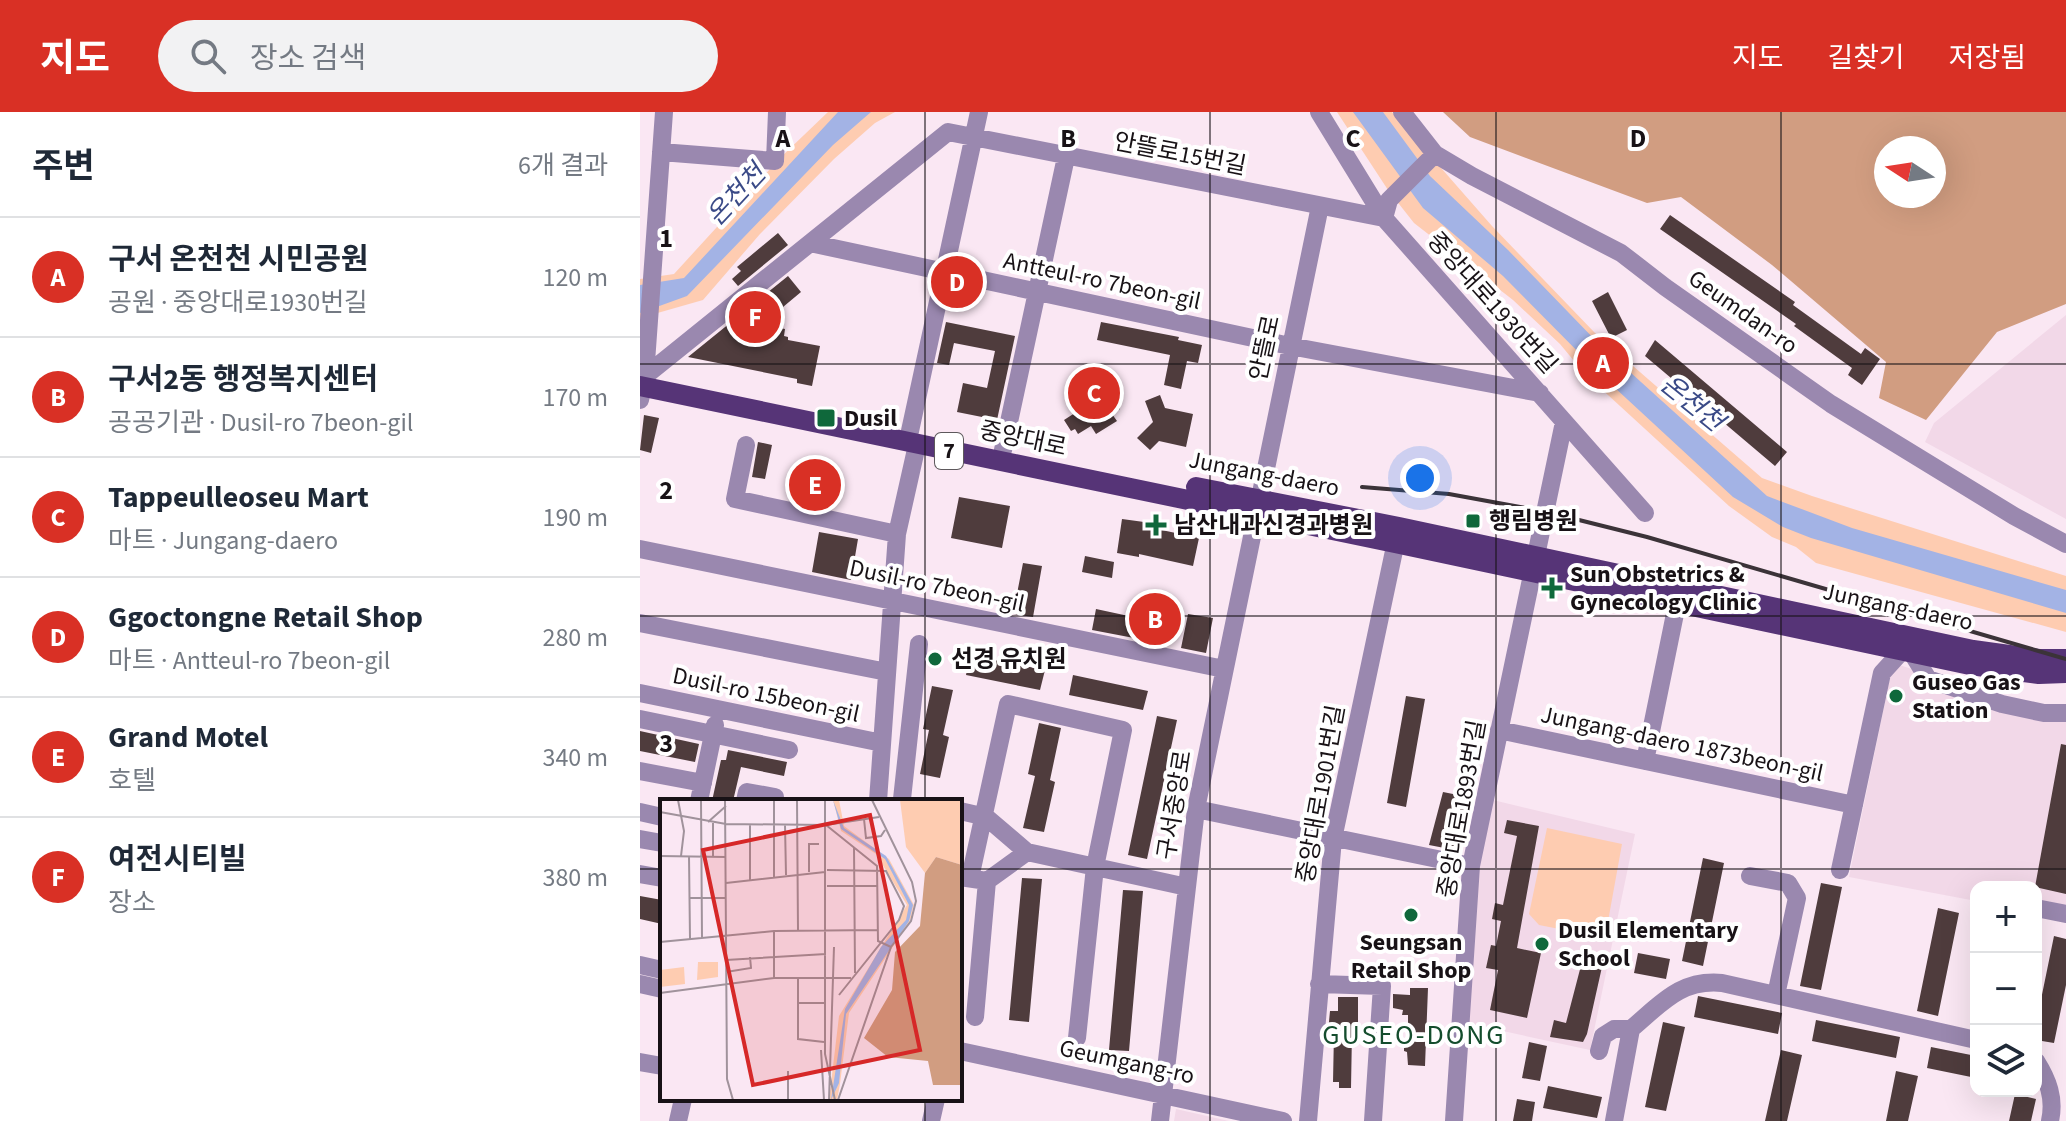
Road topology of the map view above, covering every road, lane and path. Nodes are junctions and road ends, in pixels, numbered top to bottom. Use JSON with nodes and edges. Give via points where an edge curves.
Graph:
{"nodes":[{"id":1,"x":664,"y":112,"type":"edge"},
{"id":2,"x":777,"y":112,"type":"edge"},
{"id":3,"x":979,"y":112,"type":"edge"},
{"id":4,"x":1319,"y":112,"type":"edge"},
{"id":5,"x":1402,"y":112,"type":"edge"},
{"id":6,"x":973,"y":137,"type":"junction"},
{"id":7,"x":661,"y":152,"type":"junction"},
{"id":8,"x":1066,"y":157,"type":"junction"},
{"id":9,"x":1431,"y":159,"type":"junction"},
{"id":10,"x":1320,"y":206,"type":"junction"},
{"id":11,"x":1387,"y":209,"type":"junction"},
{"id":12,"x":810,"y":243,"type":"junction"},
{"id":13,"x":944,"y":272,"type":"junction"},
{"id":14,"x":1036,"y":292,"type":"junction"},
{"id":15,"x":1290,"y":346,"type":"junction"},
{"id":16,"x":642,"y":385,"type":"edge"},
{"id":17,"x":1540,"y":393,"type":"junction"},
{"id":18,"x":1564,"y":422,"type":"junction"},
{"id":19,"x":913,"y":438,"type":"junction"},
{"id":20,"x":746,"y":445,"type":"dead end"},
{"id":21,"x":1003,"y":450,"type":"junction"},
{"id":22,"x":1257,"y":506,"type":"junction"},
{"id":23,"x":1645,"y":513,"type":"dead end"},
{"id":24,"x":897,"y":534,"type":"junction"},
{"id":25,"x":1397,"y":535,"type":"junction"},
{"id":26,"x":2066,"y":544,"type":"edge"},
{"id":27,"x":640,"y":549,"type":"edge"},
{"id":28,"x":1534,"y":564,"type":"junction"},
{"id":29,"x":891,"y":601,"type":"junction"},
{"id":30,"x":1677,"y":604,"type":"junction"},
{"id":31,"x":640,"y":623,"type":"edge"},
{"id":32,"x":919,"y":644,"type":"dead end"},
{"id":33,"x":1907,"y":652,"type":"junction"},
{"id":34,"x":2066,"y":659,"type":"edge"},
{"id":35,"x":1224,"y":669,"type":"junction"},
{"id":36,"x":887,"y":672,"type":"junction"},
{"id":37,"x":2066,"y":673,"type":"edge"},
{"id":38,"x":640,"y":693,"type":"edge"},
{"id":39,"x":718,"y":709,"type":"junction"},
{"id":40,"x":2066,"y":713,"type":"edge"},
{"id":41,"x":640,"y":719,"type":"edge"},
{"id":42,"x":1499,"y":730,"type":"junction"},
{"id":43,"x":713,"y":734,"type":"junction"},
{"id":44,"x":882,"y":743,"type":"junction"},
{"id":45,"x":789,"y":750,"type":"dead end"},
{"id":46,"x":1645,"y":761,"type":"junction"},
{"id":47,"x":640,"y":771,"type":"edge"},
{"id":48,"x":701,"y":792,"type":"edge"},
{"id":49,"x":775,"y":797,"type":"dead end"},
{"id":50,"x":878,"y":797,"type":"edge"},
{"id":51,"x":745,"y":799,"type":"edge"},
{"id":52,"x":907,"y":799,"type":"edge"},
{"id":53,"x":1854,"y":805,"type":"junction"},
{"id":54,"x":1196,"y":809,"type":"junction"},
{"id":55,"x":962,"y":811,"type":"edge"},
{"id":56,"x":640,"y":812,"type":"edge"},
{"id":57,"x":982,"y":816,"type":"junction"},
{"id":58,"x":660,"y":817,"type":"edge"},
{"id":59,"x":640,"y":839,"type":"edge"},
{"id":60,"x":1333,"y":839,"type":"junction"},
{"id":61,"x":660,"y":843,"type":"edge"},
{"id":62,"x":1027,"y":852,"type":"junction"},
{"id":63,"x":1471,"y":866,"type":"junction"},
{"id":64,"x":1095,"y":867,"type":"junction"},
{"id":65,"x":1840,"y":870,"type":"dead end"},
{"id":66,"x":640,"y":874,"type":"edge"},
{"id":67,"x":1750,"y":876,"type":"dead end"},
{"id":68,"x":660,"y":878,"type":"edge"},
{"id":69,"x":972,"y":879,"type":"edge"},
{"id":70,"x":1187,"y":887,"type":"junction"},
{"id":71,"x":2042,"y":900,"type":"edge"},
{"id":72,"x":2066,"y":904,"type":"edge"},
{"id":73,"x":2042,"y":909,"type":"edge"},
{"id":74,"x":2066,"y":914,"type":"edge"},
{"id":75,"x":640,"y":965,"type":"edge"},
{"id":76,"x":660,"y":970,"type":"edge"},
{"id":77,"x":640,"y":984,"type":"edge"},
{"id":78,"x":1319,"y":984,"type":"junction"},
{"id":79,"x":660,"y":989,"type":"edge"},
{"id":80,"x":1776,"y":995,"type":"junction"},
{"id":81,"x":975,"y":1017,"type":"dead end"},
{"id":82,"x":1631,"y":1029,"type":"junction"},
{"id":83,"x":1077,"y":1038,"type":"dead end"},
{"id":84,"x":1970,"y":1039,"type":"edge"},
{"id":85,"x":962,"y":1051,"type":"edge"},
{"id":86,"x":1599,"y":1051,"type":"dead end"},
{"id":87,"x":640,"y":1062,"type":"edge"},
{"id":88,"x":660,"y":1066,"type":"edge"},
{"id":89,"x":2042,"y":1071,"type":"edge"},
{"id":90,"x":1163,"y":1095,"type":"junction"},
{"id":91,"x":683,"y":1101,"type":"edge"},
{"id":92,"x":936,"y":1101,"type":"edge"},
{"id":93,"x":678,"y":1121,"type":"edge"},
{"id":94,"x":931,"y":1121,"type":"edge"},
{"id":95,"x":1160,"y":1121,"type":"edge"},
{"id":96,"x":1283,"y":1121,"type":"edge"},
{"id":97,"x":1308,"y":1121,"type":"edge"},
{"id":98,"x":1373,"y":1121,"type":"edge"},
{"id":99,"x":1454,"y":1121,"type":"edge"},
{"id":100,"x":1614,"y":1121,"type":"edge"},
{"id":101,"x":2050,"y":1121,"type":"edge"}],
"edges":[{"from":1,"to":7,"type":"street"},
{"from":2,"to":7,"type":"street","via":[[775,161]]},
{"from":3,"to":6,"type":"street"},
{"from":4,"to":11,"type":"street","name":"중앙대로1930번길"},
{"from":5,"to":9,"type":"street","name":"Geumdan-ro"},
{"from":6,"to":8,"type":"street","name":"안뜰로15번길"},
{"from":6,"to":12,"type":"street","name":"안뜰로15번길","via":[[948,132]]},
{"from":6,"to":13,"type":"street"},
{"from":7,"to":16,"type":"street"},
{"from":8,"to":10,"type":"street","name":"안뜰로15번길"},
{"from":8,"to":14,"type":"street"},
{"from":9,"to":11,"type":"street"},
{"from":9,"to":26,"type":"street","name":"Geumdan-ro","via":[[1621,253],[1831,404]]},
{"from":10,"to":11,"type":"street","name":"안뜰로15번길"},
{"from":10,"to":15,"type":"street","name":"안뜰로"},
{"from":11,"to":17,"type":"street","name":"중앙대로1930번길"},
{"from":12,"to":13,"type":"street","name":"Antteul-ro 7beon-gil"},
{"from":12,"to":16,"type":"street"},
{"from":13,"to":14,"type":"street","name":"Antteul-ro 7beon-gil"},
{"from":13,"to":19,"type":"street"},
{"from":14,"to":15,"type":"street","name":"Antteul-ro 7beon-gil"},
{"from":14,"to":21,"type":"street"},
{"from":15,"to":17,"type":"street","name":"Antteul-ro 7beon-gil"},
{"from":15,"to":22,"type":"street","name":"안뜰로"},
{"from":16,"to":19,"type":"main road","name":"Jungang-daero","number":"7"},
{"from":17,"to":18,"type":"street","name":"중앙대로1930번길"},
{"from":18,"to":23,"type":"street","name":"중앙대로1930번길"},
{"from":18,"to":28,"type":"street","name":"중앙대로1893번길"},
{"from":19,"to":21,"type":"main road","name":"Jungang-daero","number":"7"},
{"from":19,"to":22,"type":"main road","name":"중앙대로","number":"7"},
{"from":19,"to":24,"type":"street"},
{"from":20,"to":24,"type":"street","via":[[735,499]]},
{"from":21,"to":22,"type":"main road","name":"Jungang-daero","number":"7"},
{"from":22,"to":25,"type":"main road","name":"Jungang-daero","number":"7"},
{"from":22,"to":35,"type":"street","name":"구서중앙로"},
{"from":24,"to":29,"type":"street"},
{"from":25,"to":28,"type":"main road","name":"Jungang-daero","number":"7"},
{"from":25,"to":60,"type":"street","name":"중앙대로1901번길"},
{"from":27,"to":29,"type":"street","name":"Dusil-ro 7beon-gil"},
{"from":28,"to":30,"type":"main road","name":"Jungang-daero","number":"7"},
{"from":28,"to":34,"type":"main road","name":"Jungang-daero","number":"7","via":[[1973,650]]},
{"from":28,"to":42,"type":"street","name":"중앙대로1893번길"},
{"from":29,"to":35,"type":"street","name":"Dusil-ro 7beon-gil"},
{"from":29,"to":36,"type":"street"},
{"from":30,"to":33,"type":"main road","name":"Jungang-daero","number":"7"},
{"from":30,"to":46,"type":"street"},
{"from":31,"to":36,"type":"street"},
{"from":32,"to":52,"type":"street"},
{"from":33,"to":37,"type":"main road","name":"Jungang-daero","number":"7","via":[[1984,667]]},
{"from":33,"to":40,"type":"street","via":[[1928,679],[2002,704]]},
{"from":33,"to":53,"type":"street","via":[[1882,673]]},
{"from":35,"to":54,"type":"street","name":"구서중앙로"},
{"from":36,"to":44,"type":"street"},
{"from":38,"to":39,"type":"street","name":"Dusil-ro 15beon-gil"},
{"from":39,"to":43,"type":"street"},
{"from":39,"to":44,"type":"street","name":"Dusil-ro 15beon-gil"},
{"from":41,"to":43,"type":"street"},
{"from":42,"to":46,"type":"street","name":"Jungang-daero 1873beon-gil"},
{"from":42,"to":63,"type":"street","name":"중앙대로1893번길"},
{"from":43,"to":45,"type":"street"},
{"from":43,"to":48,"type":"street"},
{"from":44,"to":50,"type":"street"},
{"from":46,"to":53,"type":"street","name":"Jungang-daero 1873beon-gil"},
{"from":47,"to":48,"type":"street"},
{"from":49,"to":51,"type":"street","via":[[747,792]]},
{"from":53,"to":65,"type":"street"},
{"from":54,"to":60,"type":"street"},
{"from":54,"to":70,"type":"street","name":"구서중앙로"},
{"from":55,"to":57,"type":"street"},
{"from":56,"to":58,"type":"street"},
{"from":57,"to":62,"type":"street"},
{"from":57,"to":64,"type":"street","via":[[1008,704],[1123,730]]},
{"from":57,"to":69,"type":"street"},
{"from":59,"to":61,"type":"street"},
{"from":60,"to":63,"type":"street"},
{"from":60,"to":78,"type":"street","name":"중앙대로1901번길"},
{"from":62,"to":64,"type":"street"},
{"from":62,"to":69,"type":"street"},
{"from":63,"to":99,"type":"street","name":"중앙대로1893번길"},
{"from":64,"to":70,"type":"street"},
{"from":64,"to":83,"type":"street"},
{"from":66,"to":68,"type":"street"},
{"from":67,"to":80,"type":"street","via":[[1788,883],[1797,898]]},
{"from":69,"to":81,"type":"street"},
{"from":70,"to":90,"type":"street","name":"구서중앙로"},
{"from":71,"to":72,"type":"street"},
{"from":73,"to":74,"type":"street"},
{"from":75,"to":76,"type":"street"},
{"from":77,"to":79,"type":"street"},
{"from":78,"to":97,"type":"street","name":"중앙대로1901번길"},
{"from":78,"to":98,"type":"street","via":[[1382,986]]},
{"from":80,"to":82,"type":"street","via":[[1703,981],[1678,991]]},
{"from":80,"to":84,"type":"street"},
{"from":82,"to":86,"type":"street","via":[[1614,1029],[1603,1036]]},
{"from":82,"to":100,"type":"street"},
{"from":85,"to":90,"type":"street","name":"Geumgang-ro"},
{"from":87,"to":88,"type":"street"},
{"from":89,"to":101,"type":"street","via":[[2053,1105]]},
{"from":90,"to":95,"type":"street","name":"구서중앙로"},
{"from":90,"to":96,"type":"street","name":"Geumgang-ro"},
{"from":91,"to":93,"type":"street"},
{"from":92,"to":94,"type":"street"}]}
